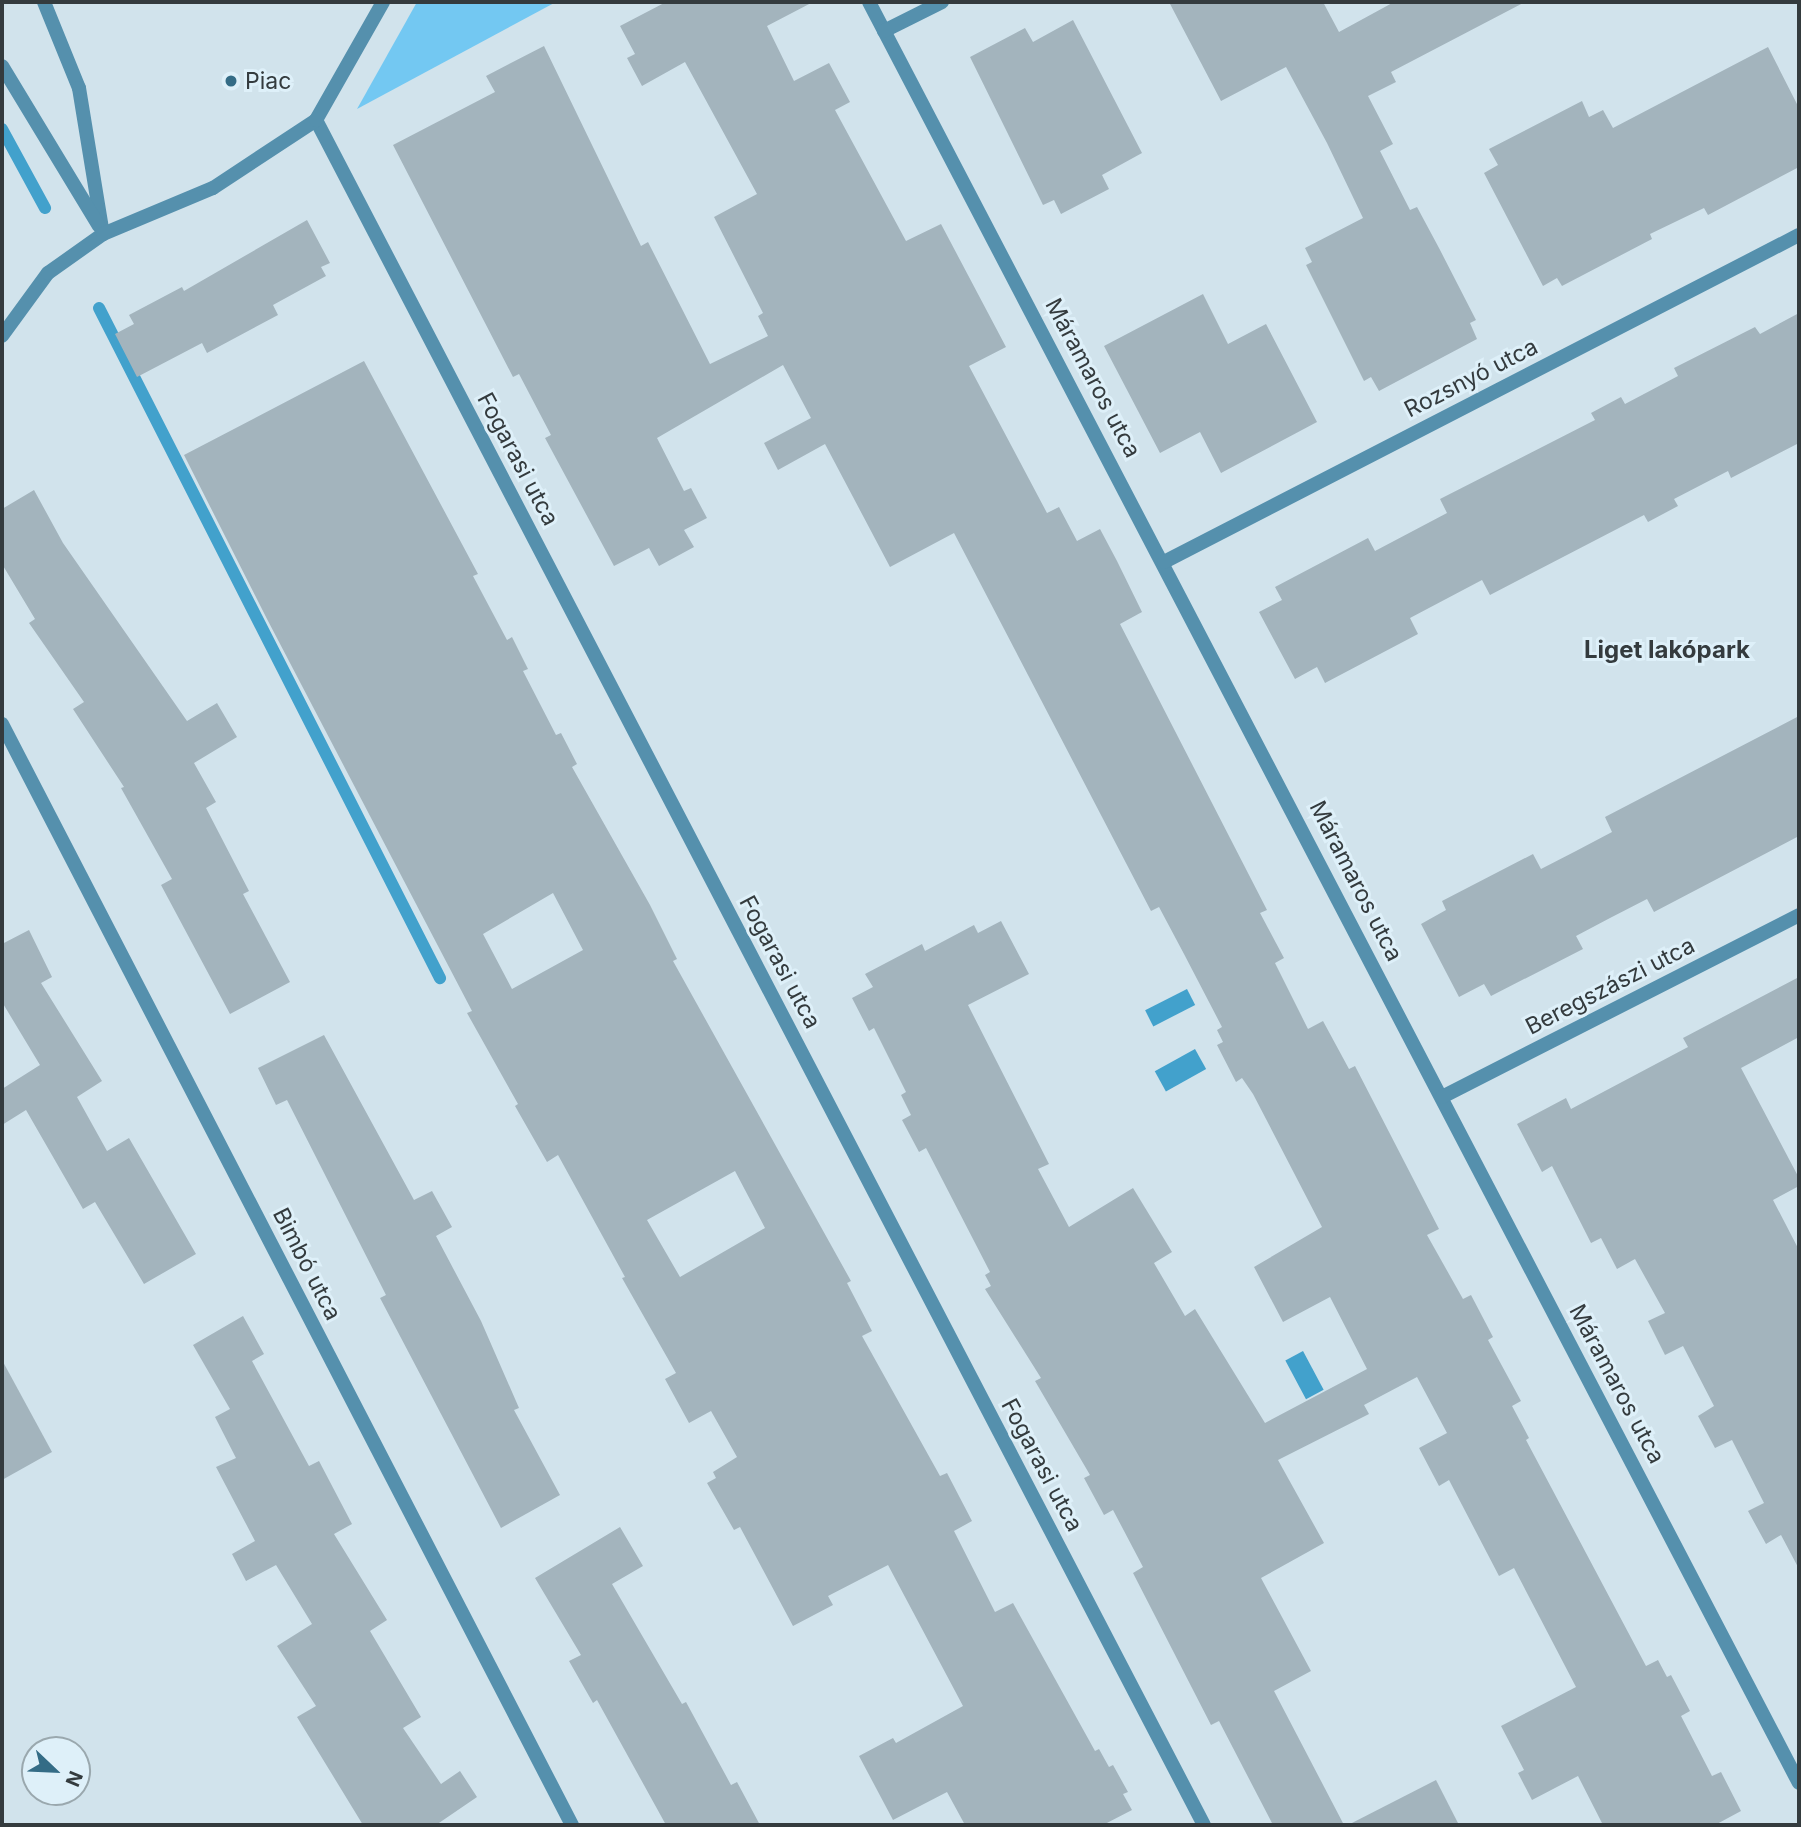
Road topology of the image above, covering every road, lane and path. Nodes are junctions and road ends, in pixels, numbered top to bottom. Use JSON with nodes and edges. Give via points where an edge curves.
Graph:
{"nodes":[{"id":1,"x":44,"y":2,"type":"edge"},
{"id":2,"x":383,"y":2,"type":"edge"},
{"id":3,"x":869,"y":2,"type":"edge"},
{"id":4,"x":942,"y":2,"type":"edge"},
{"id":5,"x":884,"y":32,"type":"junction"},
{"id":6,"x":2,"y":66,"type":"edge"},
{"id":7,"x":316,"y":120,"type":"junction"},
{"id":8,"x":103,"y":234,"type":"junction"},
{"id":9,"x":1799,"y":235,"type":"edge"},
{"id":10,"x":2,"y":336,"type":"edge"},
{"id":11,"x":1164,"y":562,"type":"junction"},
{"id":12,"x":2,"y":724,"type":"edge"},
{"id":13,"x":1799,"y":915,"type":"edge"},
{"id":14,"x":1442,"y":1097,"type":"junction"},
{"id":15,"x":1799,"y":1783,"type":"edge"},
{"id":16,"x":572,"y":1825,"type":"edge"},
{"id":17,"x":1204,"y":1825,"type":"edge"}],
"edges":[{"from":1,"to":8,"type":"street","via":[[79,89]]},
{"from":2,"to":7,"type":"street"},
{"from":3,"to":5,"type":"street","name":"Máramaros utca"},
{"from":4,"to":5,"type":"street"},
{"from":5,"to":11,"type":"street","name":"Máramaros utca"},
{"from":6,"to":8,"type":"street"},
{"from":7,"to":8,"type":"street","via":[[212,188]]},
{"from":7,"to":17,"type":"street","name":"Fogarasi utca"},
{"from":8,"to":10,"type":"street","via":[[48,273]]},
{"from":9,"to":11,"type":"street","name":"Rozsnyó utca"},
{"from":11,"to":14,"type":"street","name":"Máramaros utca"},
{"from":12,"to":16,"type":"street","name":"Bimbó utca"},
{"from":13,"to":14,"type":"street","name":"Beregszászi utca"},
{"from":14,"to":15,"type":"street","name":"Máramaros utca"}]}
